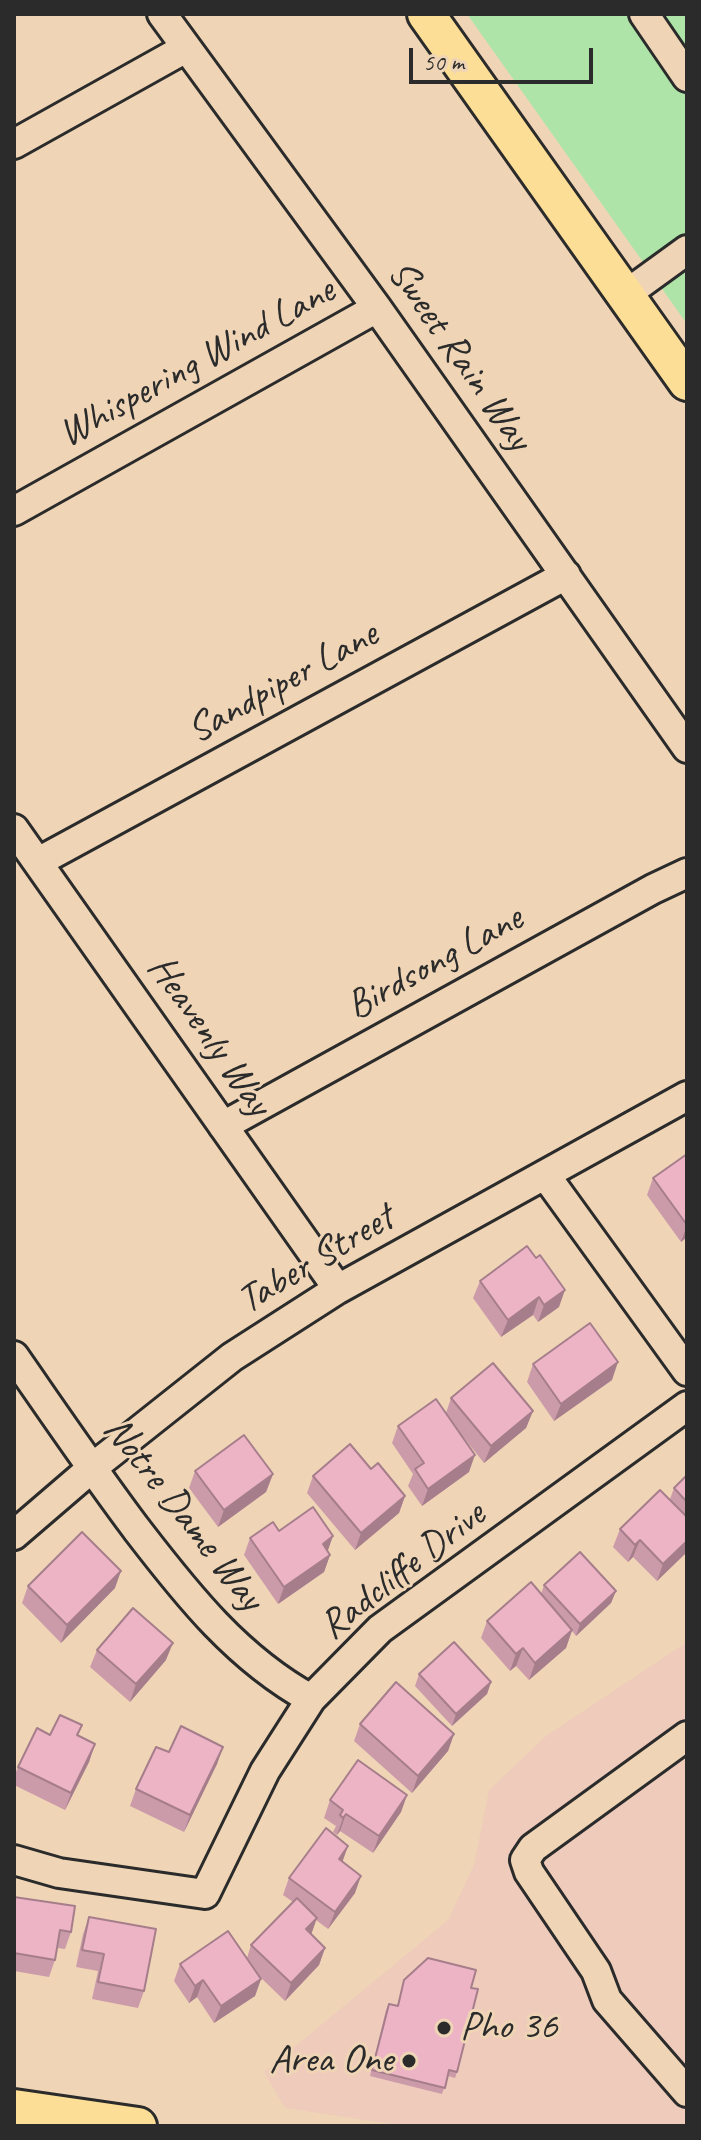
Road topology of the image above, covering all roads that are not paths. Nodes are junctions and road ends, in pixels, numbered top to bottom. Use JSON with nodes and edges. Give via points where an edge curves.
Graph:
{"nodes":[{"id":1,"x":162,"y":14,"type":"edge"},
{"id":2,"x":426,"y":14,"type":"edge"},
{"id":3,"x":644,"y":14,"type":"edge"},
{"id":4,"x":186,"y":48,"type":"junction"},
{"id":5,"x":687,"y":77,"type":"edge"},
{"id":6,"x":14,"y":144,"type":"edge"},
{"id":7,"x":687,"y":250,"type":"edge"},
{"id":8,"x":625,"y":295,"type":"junction"},
{"id":9,"x":377,"y":308,"type":"junction"},
{"id":10,"x":687,"y":382,"type":"edge"},
{"id":11,"x":14,"y":511,"type":"edge"},
{"id":12,"x":566,"y":575,"type":"junction"},
{"id":13,"x":687,"y":748,"type":"edge"},
{"id":14,"x":14,"y":829,"type":"edge"},
{"id":15,"x":38,"y":862,"type":"junction"},
{"id":16,"x":687,"y":873,"type":"edge"},
{"id":17,"x":687,"y":1096,"type":"edge"},
{"id":18,"x":223,"y":1126,"type":"junction"},
{"id":19,"x":546,"y":1176,"type":"junction"},
{"id":20,"x":338,"y":1289,"type":"junction"},
{"id":21,"x":14,"y":1356,"type":"edge"},
{"id":22,"x":687,"y":1371,"type":"edge"},
{"id":23,"x":687,"y":1406,"type":"edge"},
{"id":24,"x":92,"y":1468,"type":"junction"},
{"id":25,"x":14,"y":1535,"type":"edge"},
{"id":26,"x":311,"y":1699,"type":"junction"},
{"id":27,"x":687,"y":1736,"type":"edge"},
{"id":28,"x":14,"y":1860,"type":"edge"},
{"id":29,"x":687,"y":2092,"type":"edge"},
{"id":30,"x":14,"y":2108,"type":"edge"},
{"id":31,"x":138,"y":2126,"type":"edge"}],
"edges":[{"from":1,"to":4,"type":"street","name":"Sweet Rain Way"},
{"from":2,"to":8,"type":"main road"},
{"from":3,"to":5,"type":"street"},
{"from":4,"to":6,"type":"street"},
{"from":4,"to":9,"type":"street","name":"Sweet Rain Way"},
{"from":7,"to":8,"type":"street"},
{"from":8,"to":10,"type":"main road"},
{"from":9,"to":11,"type":"street","name":"Whispering Wind Lane"},
{"from":9,"to":12,"type":"street","name":"Sweet Rain Way"},
{"from":12,"to":13,"type":"street","name":"Sweet Rain Way"},
{"from":12,"to":15,"type":"street","name":"Sandpiper Lane"},
{"from":14,"to":15,"type":"street","name":"Heavenly Way"},
{"from":15,"to":18,"type":"street","name":"Heavenly Way"},
{"from":16,"to":18,"type":"street","name":"Birdsong Lane"},
{"from":17,"to":19,"type":"street","name":"Taber Street"},
{"from":18,"to":20,"type":"street","name":"Heavenly Way"},
{"from":19,"to":20,"type":"street","name":"Taber Street"},
{"from":19,"to":22,"type":"street"},
{"from":20,"to":24,"type":"street","name":"Taber Street","via":[[232,1357]]},
{"from":21,"to":24,"type":"street","name":"Notre Dame Way"},
{"from":23,"to":26,"type":"street","name":"Radcliffe Drive","via":[[380,1629]]},
{"from":24,"to":25,"type":"street","name":"Taber Street"},
{"from":24,"to":26,"type":"street","name":"Notre Dame Way","via":[[181,1587],[225,1636],[284,1685]]},
{"from":26,"to":28,"type":"street","name":"Radcliffe Drive","via":[[265,1771],[205,1894],[59,1873]]},
{"from":27,"to":29,"type":"street","via":[[533,1848],[525,1860],[596,1971],[607,2000]]},
{"from":30,"to":31,"type":"main road"}]}
